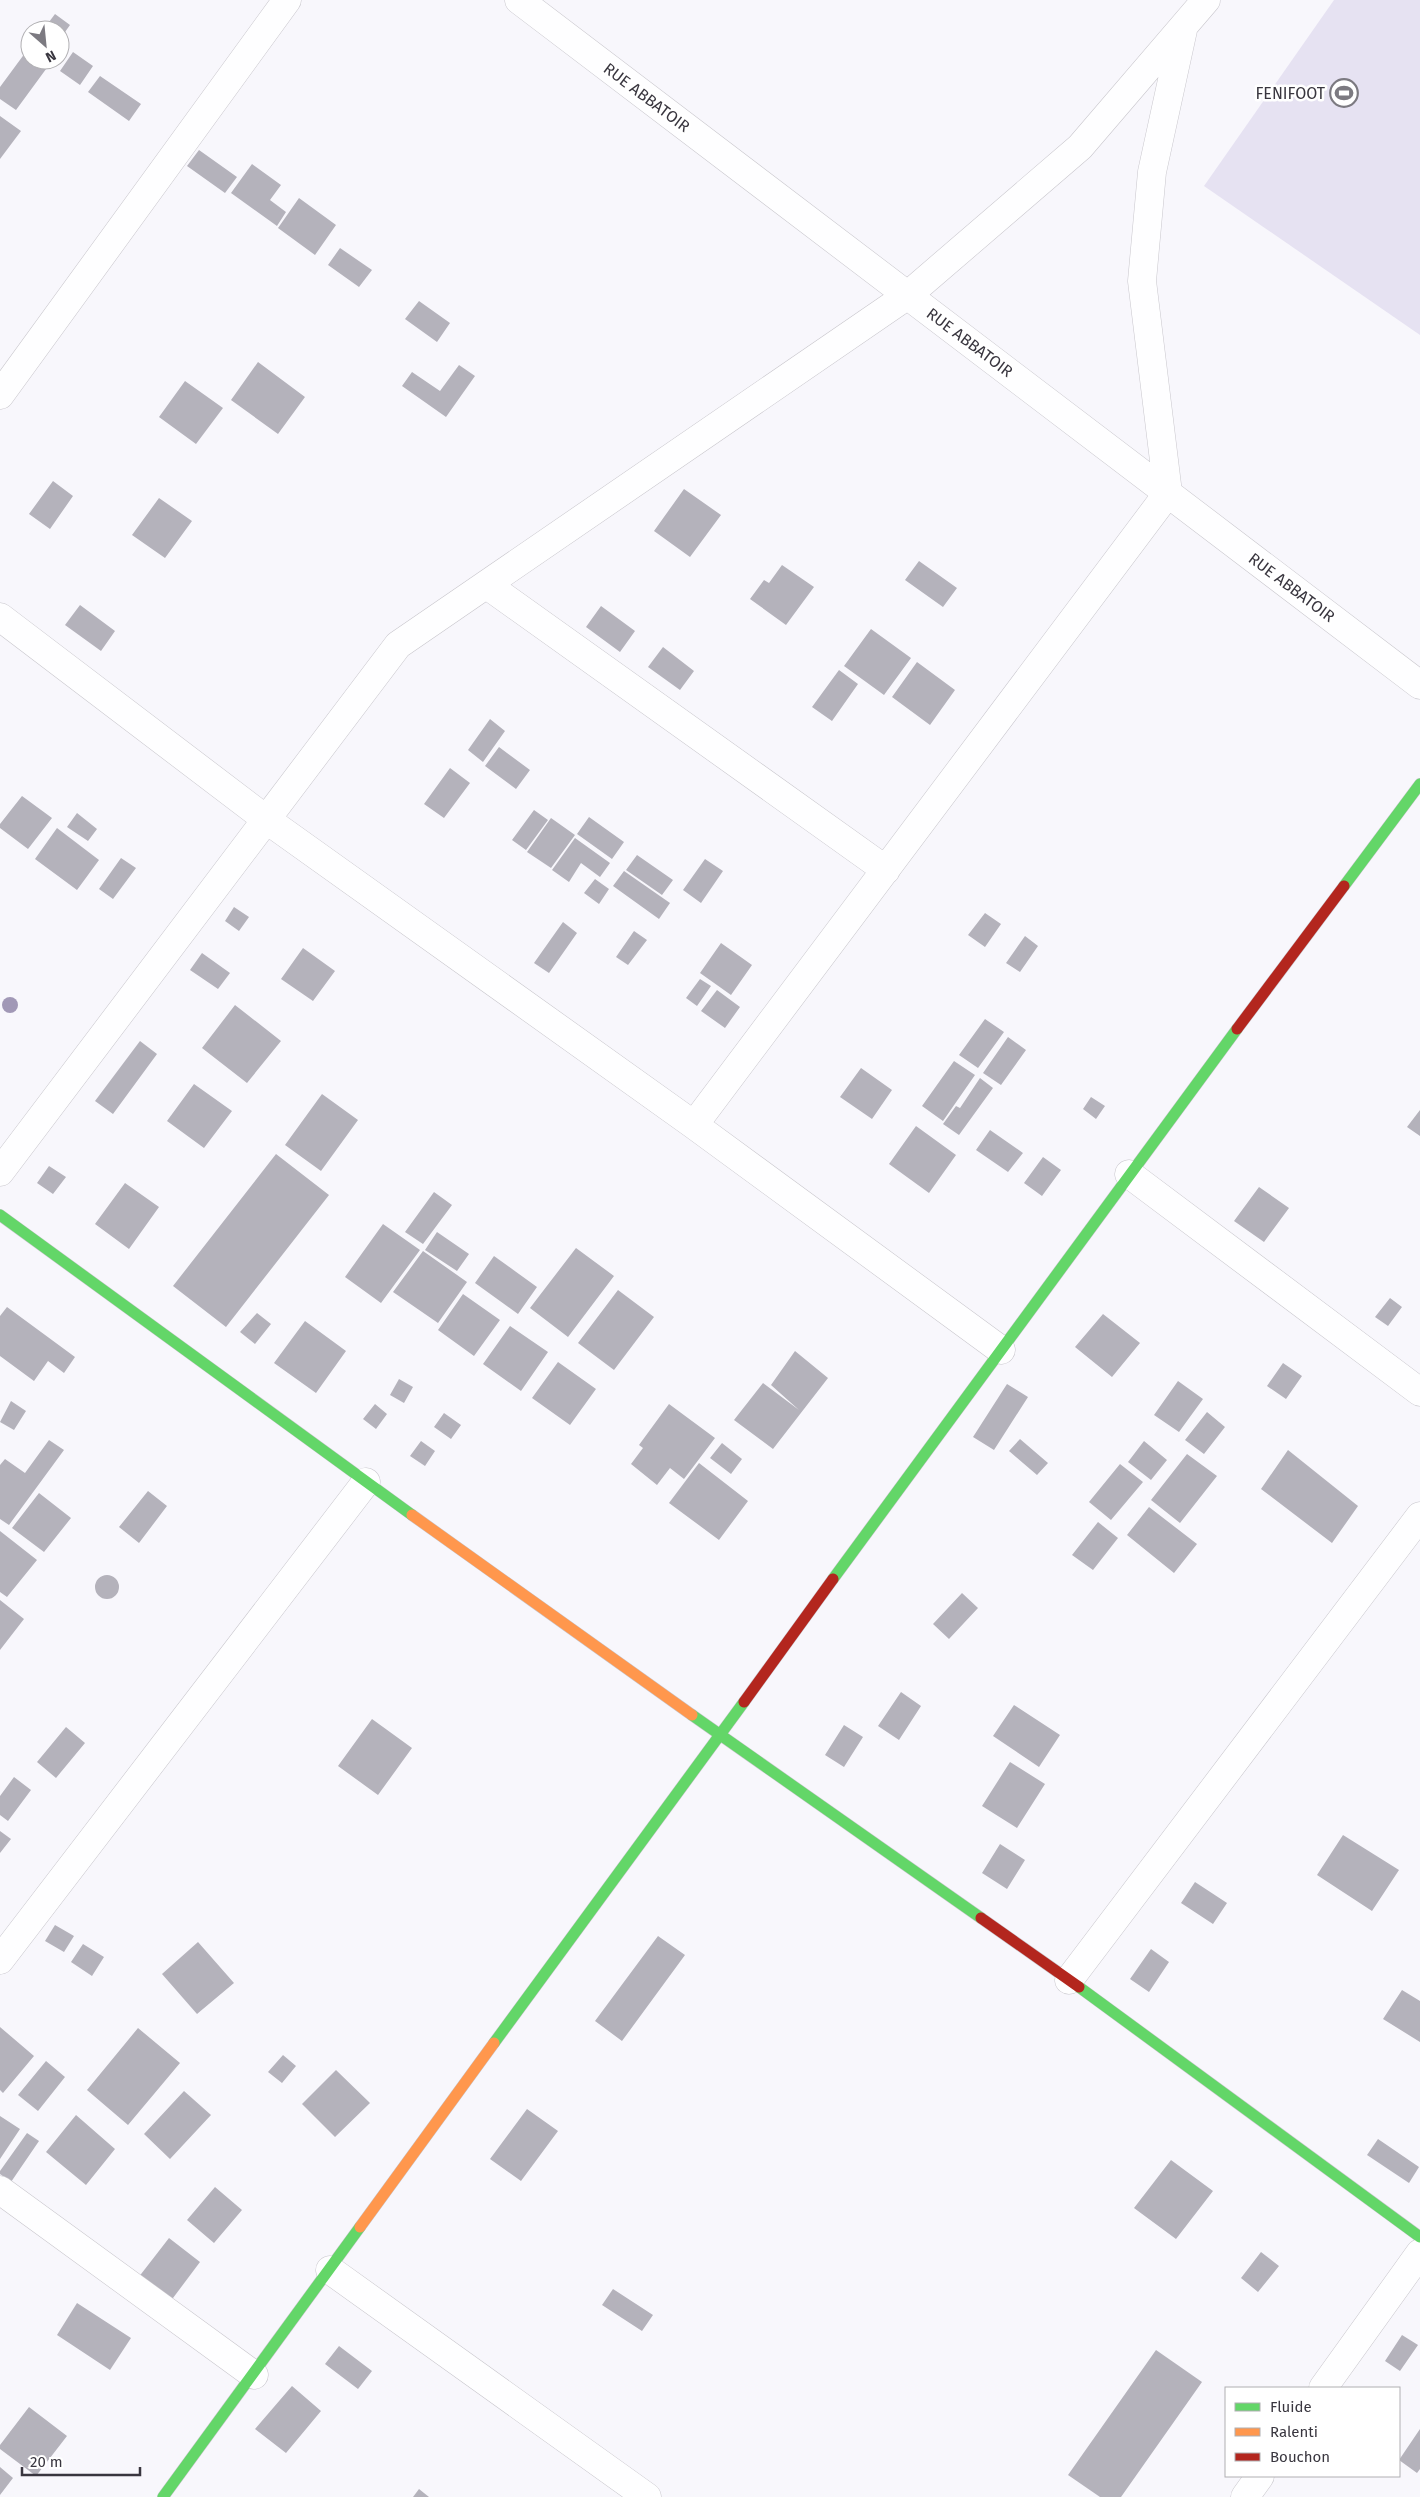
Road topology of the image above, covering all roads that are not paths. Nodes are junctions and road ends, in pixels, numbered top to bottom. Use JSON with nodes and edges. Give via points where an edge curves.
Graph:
{"nodes":[{"id":1,"x":287,"y":0,"type":"edge"},
{"id":2,"x":519,"y":0,"type":"edge"},
{"id":3,"x":1206,"y":0,"type":"edge"},
{"id":4,"x":1184,"y":26,"type":"junction"},
{"id":5,"x":908,"y":295,"type":"junction"},
{"id":6,"x":0,"y":395,"type":"edge"},
{"id":7,"x":1168,"y":493,"type":"junction"},
{"id":8,"x":487,"y":585,"type":"junction"},
{"id":9,"x":0,"y":617,"type":"edge"},
{"id":10,"x":1420,"y":685,"type":"edge"},
{"id":11,"x":1420,"y":784,"type":"edge"},
{"id":12,"x":267,"y":820,"type":"junction"},
{"id":13,"x":886,"y":870,"type":"junction"},
{"id":14,"x":694,"y":1126,"type":"junction"},
{"id":15,"x":0,"y":1172,"type":"edge"},
{"id":16,"x":1129,"y":1174,"type":"junction"},
{"id":17,"x":0,"y":1215,"type":"edge"},
{"id":18,"x":1000,"y":1350,"type":"junction"},
{"id":19,"x":1420,"y":1392,"type":"edge"},
{"id":20,"x":366,"y":1482,"type":"junction"},
{"id":21,"x":1420,"y":1516,"type":"edge"},
{"id":22,"x":720,"y":1735,"type":"junction"},
{"id":23,"x":0,"y":1960,"type":"edge"},
{"id":24,"x":1069,"y":1980,"type":"junction"},
{"id":25,"x":0,"y":2190,"type":"edge"},
{"id":26,"x":1420,"y":2236,"type":"edge"},
{"id":27,"x":1420,"y":2253,"type":"edge"},
{"id":28,"x":330,"y":2270,"type":"junction"},
{"id":29,"x":254,"y":2375,"type":"junction"},
{"id":30,"x":1324,"y":2387,"type":"edge"},
{"id":31,"x":1259,"y":2477,"type":"edge"},
{"id":32,"x":163,"y":2497,"type":"edge"},
{"id":33,"x":647,"y":2497,"type":"edge"},
{"id":34,"x":1245,"y":2497,"type":"edge"}],
"edges":[{"from":1,"to":6,"type":"street"},
{"from":2,"to":5,"type":"street","name":"RUE ABBATOIR"},
{"from":3,"to":4,"type":"street"},
{"from":4,"to":5,"type":"street","via":[[1080,147]]},
{"from":4,"to":7,"type":"street","via":[[1152,172],[1142,281]]},
{"from":5,"to":7,"type":"street","name":"RUE ABBATOIR"},
{"from":5,"to":8,"type":"street"},
{"from":7,"to":10,"type":"street","name":"RUE ABBATOIR"},
{"from":7,"to":13,"type":"street"},
{"from":8,"to":12,"type":"street","via":[[398,645]]},
{"from":8,"to":13,"type":"street"},
{"from":9,"to":12,"type":"street"},
{"from":11,"to":16,"type":"street"},
{"from":12,"to":14,"type":"street"},
{"from":12,"to":15,"type":"street"},
{"from":13,"to":14,"type":"street"},
{"from":14,"to":18,"type":"street"},
{"from":16,"to":18,"type":"street"},
{"from":16,"to":19,"type":"street"},
{"from":17,"to":20,"type":"street"},
{"from":18,"to":22,"type":"street"},
{"from":20,"to":22,"type":"street"},
{"from":20,"to":23,"type":"street"},
{"from":21,"to":24,"type":"street"},
{"from":22,"to":24,"type":"street"},
{"from":22,"to":28,"type":"street"},
{"from":24,"to":26,"type":"street"},
{"from":25,"to":29,"type":"street"},
{"from":27,"to":30,"type":"street"},
{"from":28,"to":29,"type":"street"},
{"from":28,"to":33,"type":"street"},
{"from":29,"to":32,"type":"street"},
{"from":31,"to":34,"type":"street"}]}
